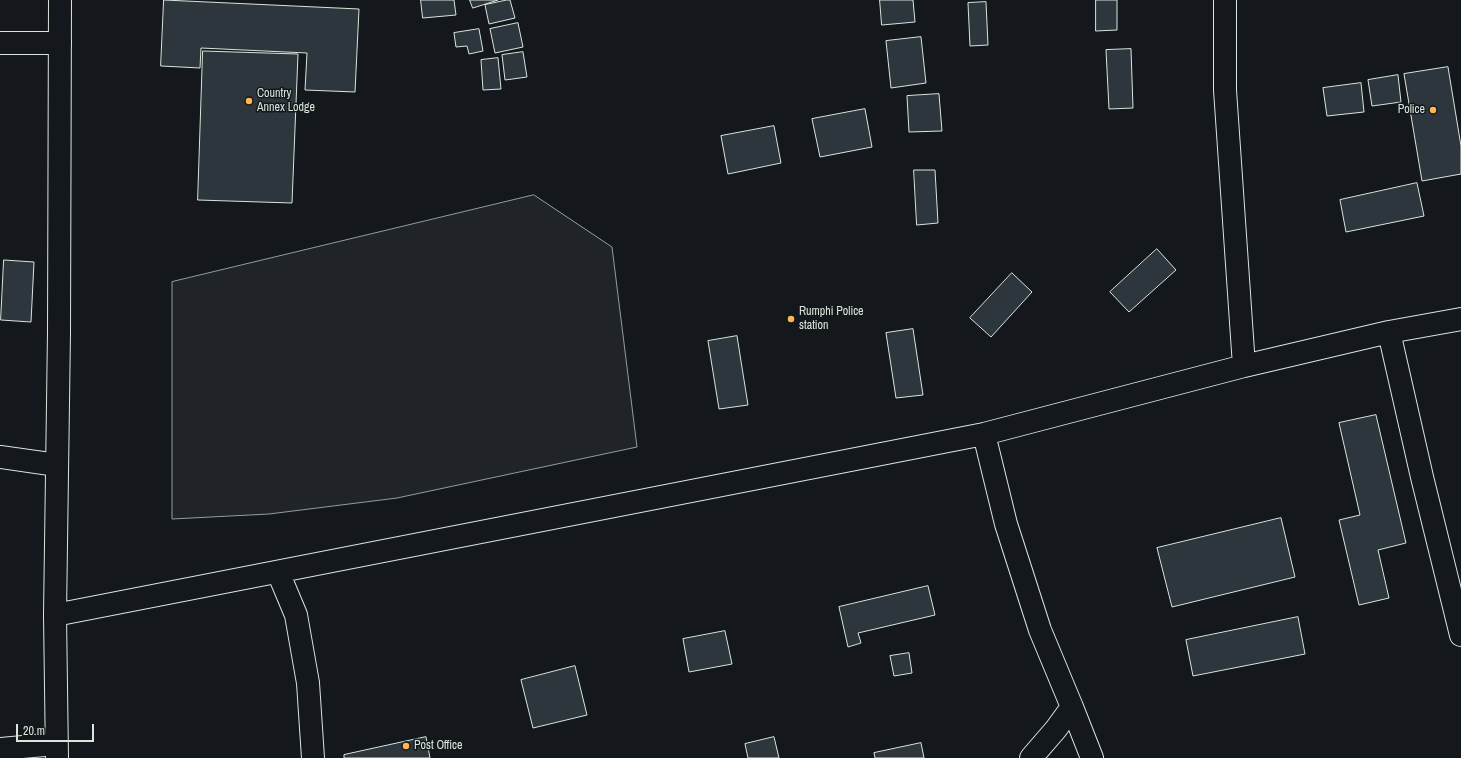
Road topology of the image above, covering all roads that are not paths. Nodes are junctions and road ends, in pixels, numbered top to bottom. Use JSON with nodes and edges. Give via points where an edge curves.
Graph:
{"nodes":[{"id":1,"x":60,"y":0,"type":"edge"},
{"id":2,"x":1225,"y":0,"type":"edge"},
{"id":3,"x":0,"y":43,"type":"edge"},
{"id":4,"x":60,"y":43,"type":"junction"},
{"id":5,"x":1461,"y":319,"type":"edge"},
{"id":6,"x":1389,"y":332,"type":"junction"},
{"id":7,"x":1244,"y":366,"type":"junction"},
{"id":8,"x":984,"y":434,"type":"junction"},
{"id":9,"x":0,"y":457,"type":"edge"},
{"id":10,"x":57,"y":465,"type":"junction"},
{"id":11,"x":278,"y":572,"type":"junction"},
{"id":12,"x":55,"y":616,"type":"junction"},
{"id":13,"x":1461,"y":635,"type":"edge"},
{"id":14,"x":1072,"y":707,"type":"junction"},
{"id":15,"x":0,"y":749,"type":"edge"},
{"id":16,"x":56,"y":751,"type":"edge"},
{"id":17,"x":313,"y":758,"type":"edge"},
{"id":18,"x":1031,"y":758,"type":"edge"},
{"id":19,"x":1092,"y":758,"type":"edge"}],
"edges":[{"from":1,"to":4,"type":"street"},
{"from":2,"to":7,"type":"street","via":[[1225,90]]},
{"from":3,"to":4,"type":"street"},
{"from":4,"to":10,"type":"street"},
{"from":5,"to":6,"type":"street"},
{"from":6,"to":7,"type":"street"},
{"from":6,"to":13,"type":"street"},
{"from":7,"to":8,"type":"street"},
{"from":8,"to":11,"type":"street"},
{"from":8,"to":14,"type":"street","via":[[1006,524],[1040,630]]},
{"from":9,"to":10,"type":"street"},
{"from":10,"to":12,"type":"street"},
{"from":11,"to":12,"type":"street"},
{"from":11,"to":17,"type":"street","via":[[296,615],[308,683]]},
{"from":12,"to":16,"type":"street"},
{"from":14,"to":18,"type":"street"},
{"from":14,"to":19,"type":"street"},
{"from":15,"to":16,"type":"street"}]}
